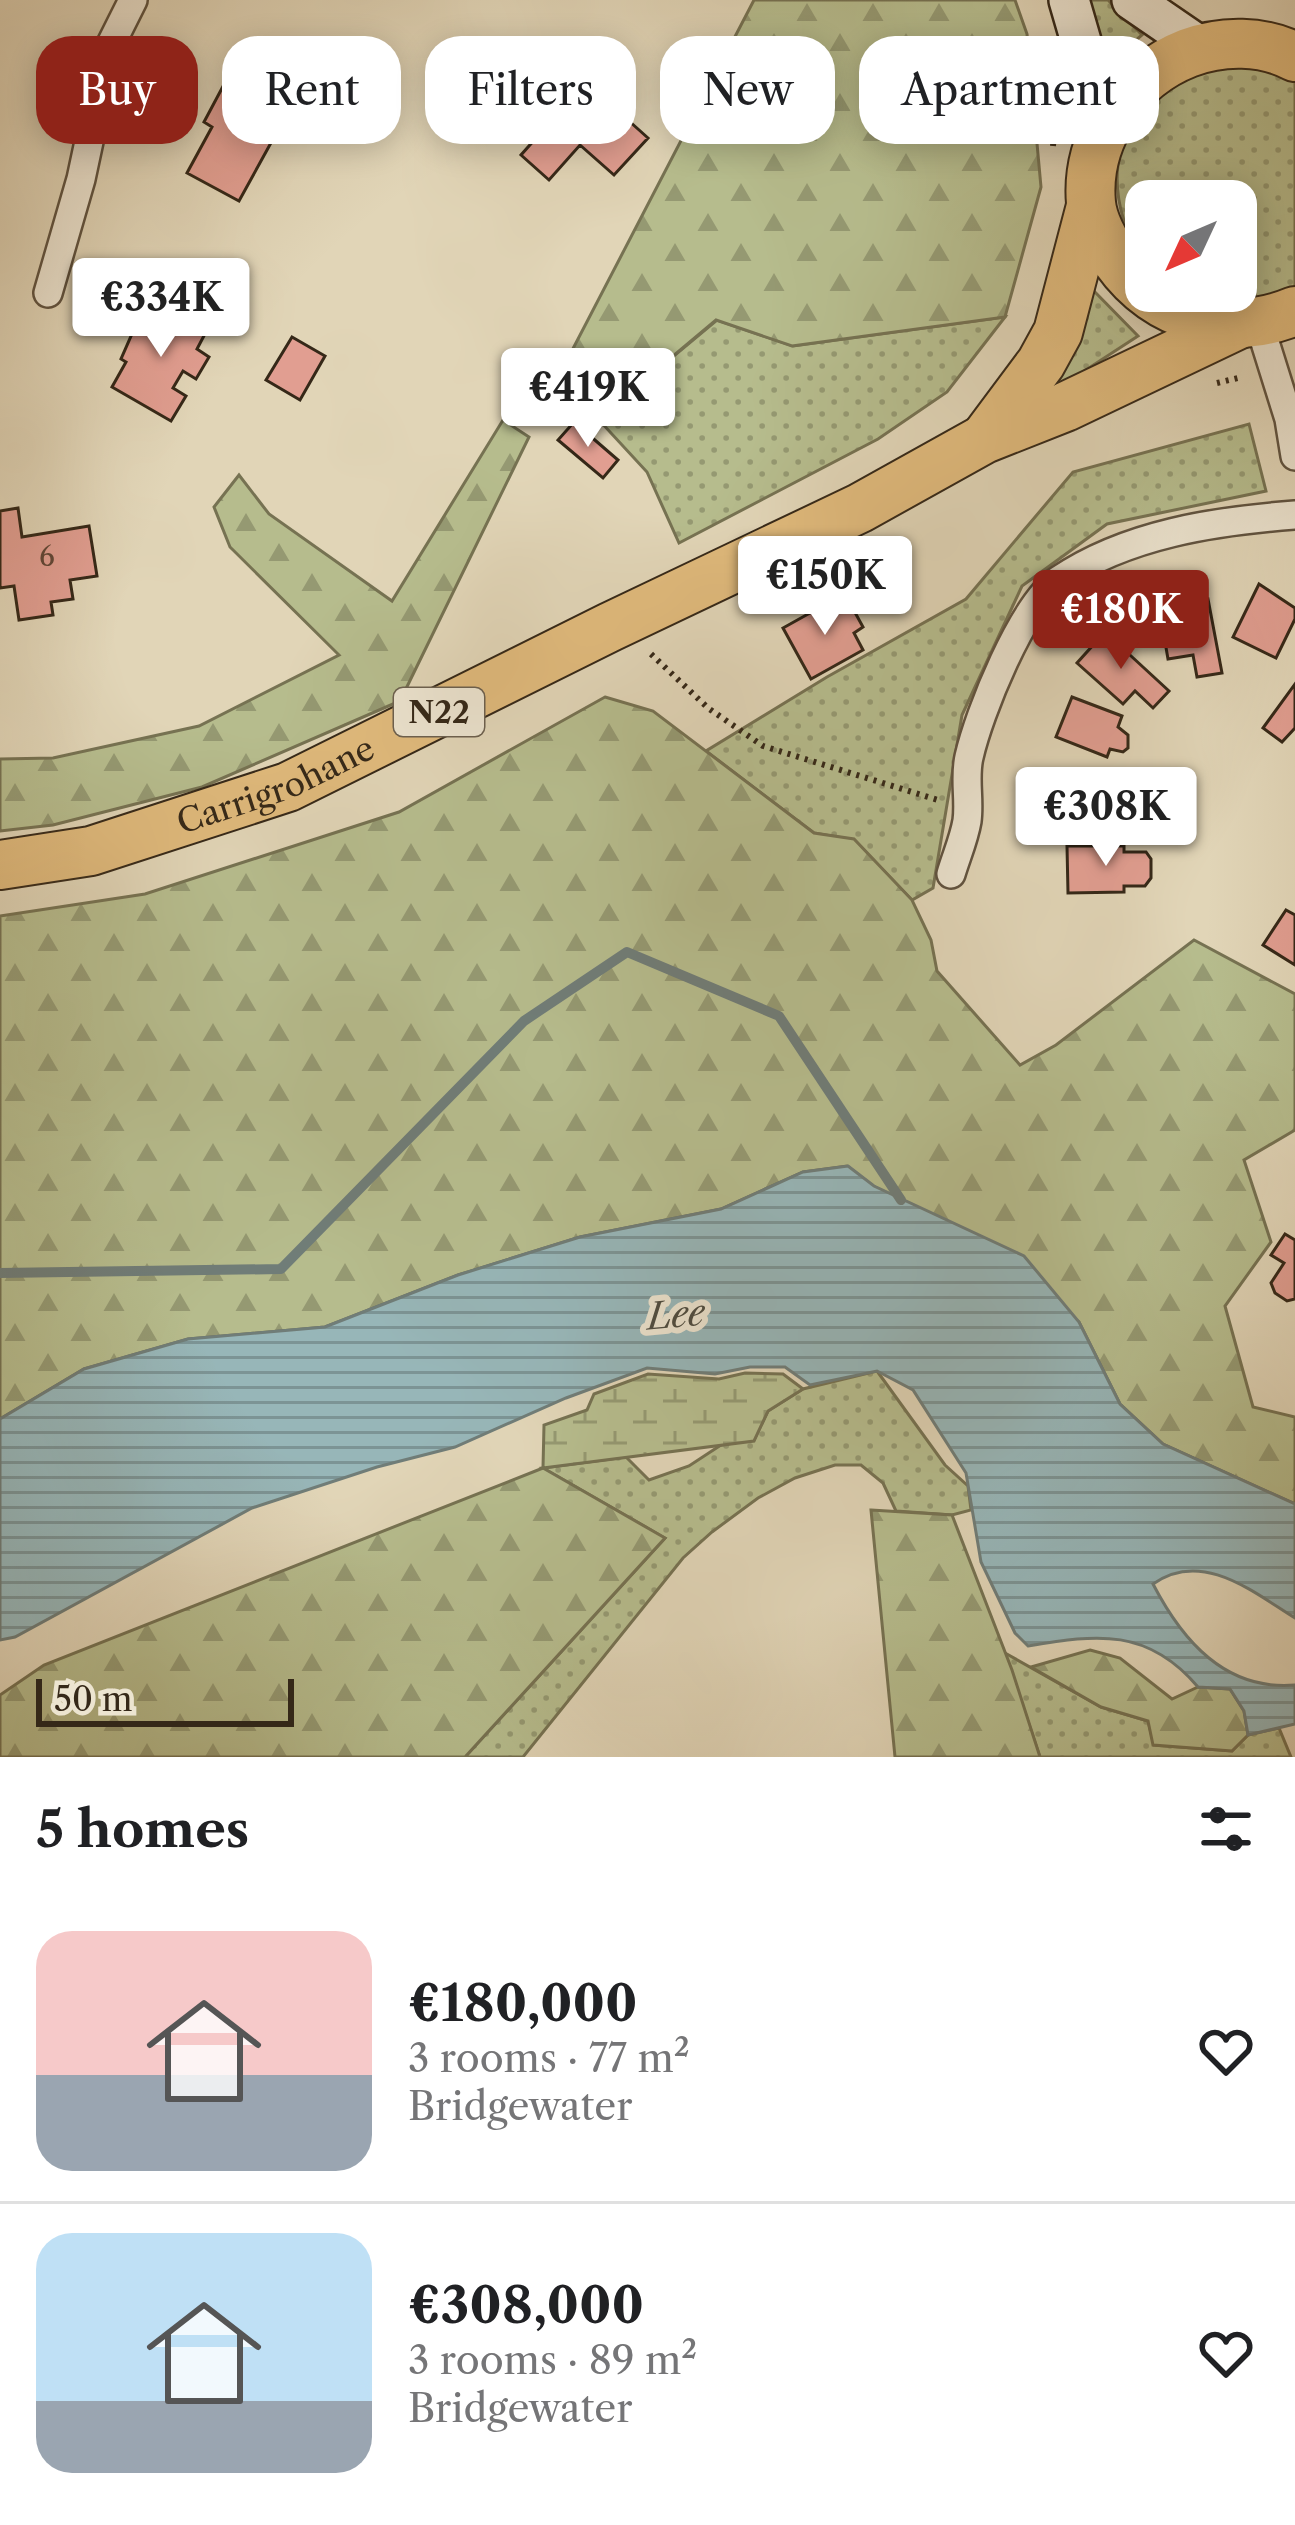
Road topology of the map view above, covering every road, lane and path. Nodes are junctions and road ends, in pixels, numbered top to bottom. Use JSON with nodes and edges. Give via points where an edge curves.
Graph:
{"nodes":[{"id":1,"x":134,"y":0,"type":"edge"},
{"id":2,"x":1069,"y":0,"type":"edge"},
{"id":3,"x":1132,"y":0,"type":"edge"},
{"id":4,"x":1295,"y":20,"type":"edge"},
{"id":5,"x":1079,"y":36,"type":"edge"},
{"id":6,"x":1202,"y":48,"type":"junction"},
{"id":7,"x":1274,"y":51,"type":"edge"},
{"id":8,"x":1159,"y":67,"type":"edge"},
{"id":9,"x":1053,"y":144,"type":"edge"},
{"id":10,"x":1099,"y":144,"type":"edge"},
{"id":11,"x":1052,"y":160,"type":"dead end"},
{"id":12,"x":1091,"y":206,"type":"junction"},
{"id":13,"x":48,"y":293,"type":"dead end"},
{"id":14,"x":1264,"y":319,"type":"edge"},
{"id":15,"x":984,"y":439,"type":"junction"},
{"id":16,"x":1295,"y":456,"type":"edge"},
{"id":17,"x":1295,"y":515,"type":"edge"},
{"id":18,"x":640,"y":642,"type":"dead end"},
{"id":19,"x":967,"y":803,"type":"junction"},
{"id":20,"x":0,"y":865,"type":"edge"},
{"id":21,"x":951,"y":874,"type":"dead end"}],
"edges":[{"from":1,"to":13,"type":"street","via":[[109,48]]},
{"from":2,"to":5,"type":"main road"},
{"from":3,"to":6,"type":"main road"},
{"from":4,"to":7,"type":"highway","number":"N22"},
{"from":6,"to":7,"type":"highway","number":"N22"},
{"from":6,"to":8,"type":"highway","number":"N22"},
{"from":9,"to":11,"type":"path"},
{"from":10,"to":12,"type":"highway","number":"N22"},
{"from":12,"to":14,"type":"highway","via":[[1106,245],[1162,304],[1199,320]]},
{"from":12,"to":15,"type":"highway","name":"Carrigrohane","number":"N22","via":[[1058,332]]},
{"from":14,"to":15,"type":"highway","name":"Carrigrohane","number":"N22"},
{"from":14,"to":16,"type":"street"},
{"from":15,"to":20,"type":"highway","name":"Carrigrohane","number":"N22","via":[[860,508],[288,788],[91,851]]},
{"from":17,"to":19,"type":"street","via":[[1172,533],[1055,582],[992,687],[968,760]]},
{"from":18,"to":19,"type":"path","via":[[708,708],[763,746]]},
{"from":19,"to":21,"type":"street"}]}
